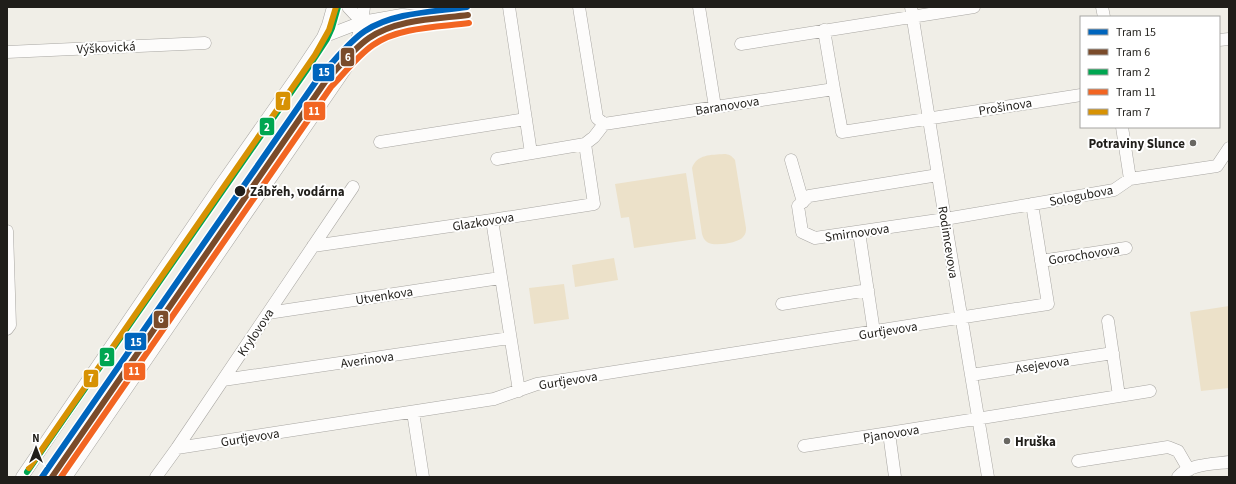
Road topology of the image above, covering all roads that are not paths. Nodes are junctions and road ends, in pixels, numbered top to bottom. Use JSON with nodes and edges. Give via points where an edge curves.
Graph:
{"nodes":[{"id":1,"x":333,"y":7,"type":"edge"},
{"id":2,"x":348,"y":7,"type":"edge"},
{"id":3,"x":364,"y":7,"type":"edge"},
{"id":4,"x":447,"y":7,"type":"edge"},
{"id":5,"x":509,"y":7,"type":"edge"},
{"id":6,"x":578,"y":7,"type":"edge"},
{"id":7,"x":699,"y":7,"type":"edge"},
{"id":8,"x":974,"y":7,"type":"edge"},
{"id":9,"x":912,"y":12,"type":"edge"},
{"id":10,"x":362,"y":22,"type":"junction"},
{"id":11,"x":824,"y":30,"type":"junction"},
{"id":12,"x":323,"y":37,"type":"junction"},
{"id":13,"x":204,"y":43,"type":"dead end"},
{"id":14,"x":741,"y":44,"type":"dead end"},
{"id":15,"x":7,"y":52,"type":"edge"},
{"id":16,"x":346,"y":68,"type":"junction"},
{"id":17,"x":834,"y":88,"type":"junction"},
{"id":18,"x":1080,"y":94,"type":"edge"},
{"id":19,"x":715,"y":107,"type":"junction"},
{"id":20,"x":929,"y":118,"type":"junction"},
{"id":21,"x":526,"y":119,"type":"junction"},
{"id":22,"x":604,"y":124,"type":"junction"},
{"id":23,"x":1122,"y":128,"type":"edge"},
{"id":24,"x":380,"y":142,"type":"dead end"},
{"id":25,"x":585,"y":144,"type":"junction"},
{"id":26,"x":1229,"y":148,"type":"edge"},
{"id":27,"x":531,"y":153,"type":"junction"},
{"id":28,"x":497,"y":159,"type":"dead end"},
{"id":29,"x":791,"y":160,"type":"dead end"},
{"id":30,"x":938,"y":175,"type":"junction"},
{"id":31,"x":1130,"y":179,"type":"junction"},
{"id":32,"x":353,"y":187,"type":"dead end"},
{"id":33,"x":803,"y":202,"type":"junction"},
{"id":34,"x":1032,"y":204,"type":"junction"},
{"id":35,"x":945,"y":219,"type":"junction"},
{"id":36,"x":492,"y":220,"type":"junction"},
{"id":37,"x":7,"y":231,"type":"edge"},
{"id":38,"x":859,"y":232,"type":"junction"},
{"id":39,"x":313,"y":246,"type":"junction"},
{"id":40,"x":1126,"y":248,"type":"dead end"},
{"id":41,"x":1041,"y":261,"type":"junction"},
{"id":42,"x":500,"y":278,"type":"junction"},
{"id":43,"x":868,"y":290,"type":"junction"},
{"id":44,"x":782,"y":304,"type":"dead end"},
{"id":45,"x":268,"y":313,"type":"junction"},
{"id":46,"x":961,"y":318,"type":"junction"},
{"id":47,"x":1108,"y":321,"type":"dead end"},
{"id":48,"x":7,"y":329,"type":"edge"},
{"id":49,"x":874,"y":332,"type":"junction"},
{"id":50,"x":510,"y":338,"type":"junction"},
{"id":51,"x":1113,"y":353,"type":"junction"},
{"id":52,"x":971,"y":375,"type":"junction"},
{"id":53,"x":223,"y":380,"type":"junction"},
{"id":54,"x":519,"y":391,"type":"junction"},
{"id":55,"x":1150,"y":391,"type":"dead end"},
{"id":56,"x":1119,"y":396,"type":"junction"},
{"id":57,"x":413,"y":412,"type":"junction"},
{"id":58,"x":978,"y":419,"type":"junction"},
{"id":59,"x":889,"y":433,"type":"junction"},
{"id":60,"x":804,"y":446,"type":"dead end"},
{"id":61,"x":177,"y":448,"type":"junction"},
{"id":62,"x":1078,"y":461,"type":"dead end"},
{"id":63,"x":1229,"y":462,"type":"edge"},
{"id":64,"x":1190,"y":470,"type":"junction"},
{"id":65,"x":22,"y":477,"type":"edge"},
{"id":66,"x":66,"y":477,"type":"edge"},
{"id":67,"x":156,"y":477,"type":"edge"},
{"id":68,"x":423,"y":477,"type":"edge"},
{"id":69,"x":895,"y":477,"type":"edge"},
{"id":70,"x":988,"y":477,"type":"edge"},
{"id":71,"x":1178,"y":477,"type":"edge"}],
"edges":[{"from":1,"to":12,"type":"street"},
{"from":2,"to":10,"type":"street"},
{"from":3,"to":10,"type":"street"},
{"from":4,"to":10,"type":"street"},
{"from":4,"to":16,"type":"street","via":[[374,36],[360,48]]},
{"from":5,"to":21,"type":"street"},
{"from":6,"to":22,"type":"street","via":[[597,118]]},
{"from":7,"to":19,"type":"street"},
{"from":8,"to":9,"type":"street"},
{"from":9,"to":11,"type":"street"},
{"from":9,"to":20,"type":"street","name":"Rodimcevova"},
{"from":10,"to":12,"type":"street"},
{"from":10,"to":16,"type":"street"},
{"from":11,"to":14,"type":"street"},
{"from":11,"to":17,"type":"street"},
{"from":12,"to":65,"type":"street"},
{"from":13,"to":15,"type":"street","name":"Výškovická"},
{"from":16,"to":66,"type":"street"},
{"from":17,"to":19,"type":"street","name":"Baranovova"},
{"from":17,"to":20,"type":"street","via":[[842,132]]},
{"from":18,"to":20,"type":"street","name":"Prošinova"},
{"from":19,"to":22,"type":"street","name":"Baranovova"},
{"from":20,"to":30,"type":"street","name":"Rodimcevova"},
{"from":21,"to":24,"type":"street"},
{"from":21,"to":27,"type":"street"},
{"from":22,"to":25,"type":"street","via":[[594,138]]},
{"from":23,"to":31,"type":"street"},
{"from":25,"to":27,"type":"street"},
{"from":25,"to":36,"type":"street","name":"Glazkovova","via":[[594,204]]},
{"from":26,"to":31,"type":"street","name":"Sologubova","via":[[1217,166]]},
{"from":27,"to":28,"type":"street"},
{"from":29,"to":33,"type":"street","name":"Smirnovova"},
{"from":30,"to":33,"type":"street","via":[[809,196]]},
{"from":30,"to":35,"type":"street","name":"Rodimcevova"},
{"from":31,"to":34,"type":"street","name":"Sologubova","via":[[1114,190]]},
{"from":32,"to":39,"type":"street","name":"Krylovova"},
{"from":33,"to":38,"type":"street","name":"Smirnovova","via":[[798,206],[802,232],[814,238]]},
{"from":34,"to":35,"type":"street","name":"Sologubova"},
{"from":34,"to":41,"type":"street","name":"Gorochovova"},
{"from":35,"to":38,"type":"street","name":"Smirnovova"},
{"from":35,"to":46,"type":"street","name":"Rodimcevova"},
{"from":36,"to":39,"type":"street","name":"Glazkovova"},
{"from":36,"to":42,"type":"street"},
{"from":37,"to":48,"type":"street","via":[[10,325]]},
{"from":38,"to":43,"type":"street"},
{"from":39,"to":45,"type":"street","name":"Krylovova"},
{"from":40,"to":41,"type":"street","name":"Gorochovova"},
{"from":41,"to":46,"type":"street","name":"Gorochovova","via":[[1048,304]]},
{"from":42,"to":45,"type":"street","name":"Utvenkova"},
{"from":42,"to":50,"type":"street"},
{"from":43,"to":44,"type":"street"},
{"from":43,"to":49,"type":"street"},
{"from":45,"to":53,"type":"street","name":"Krylovova"},
{"from":46,"to":49,"type":"street","name":"Gurťjevova"},
{"from":46,"to":52,"type":"street","name":"Rodimcevova"},
{"from":47,"to":51,"type":"street"},
{"from":49,"to":54,"type":"street","name":"Gurťjevova","via":[[537,384]]},
{"from":50,"to":53,"type":"street","name":"Averinova"},
{"from":50,"to":54,"type":"street"},
{"from":51,"to":52,"type":"street","name":"Asejevova"},
{"from":51,"to":56,"type":"street"},
{"from":52,"to":58,"type":"street","name":"Rodimcevova"},
{"from":53,"to":61,"type":"street","name":"Krylovova"},
{"from":54,"to":57,"type":"street","name":"Gurťjevova","via":[[494,399]]},
{"from":55,"to":56,"type":"street"},
{"from":56,"to":58,"type":"street"},
{"from":57,"to":61,"type":"street","name":"Gurťjevova"},
{"from":57,"to":68,"type":"street"},
{"from":58,"to":59,"type":"street","name":"Pjanovova"},
{"from":58,"to":70,"type":"street","name":"Rodimcevova"},
{"from":59,"to":60,"type":"street","name":"Pjanovova"},
{"from":59,"to":69,"type":"street"},
{"from":61,"to":67,"type":"street","name":"Krylovova"},
{"from":62,"to":64,"type":"street","via":[[1168,447],[1178,450]]},
{"from":63,"to":64,"type":"street"},
{"from":64,"to":71,"type":"street"}]}
